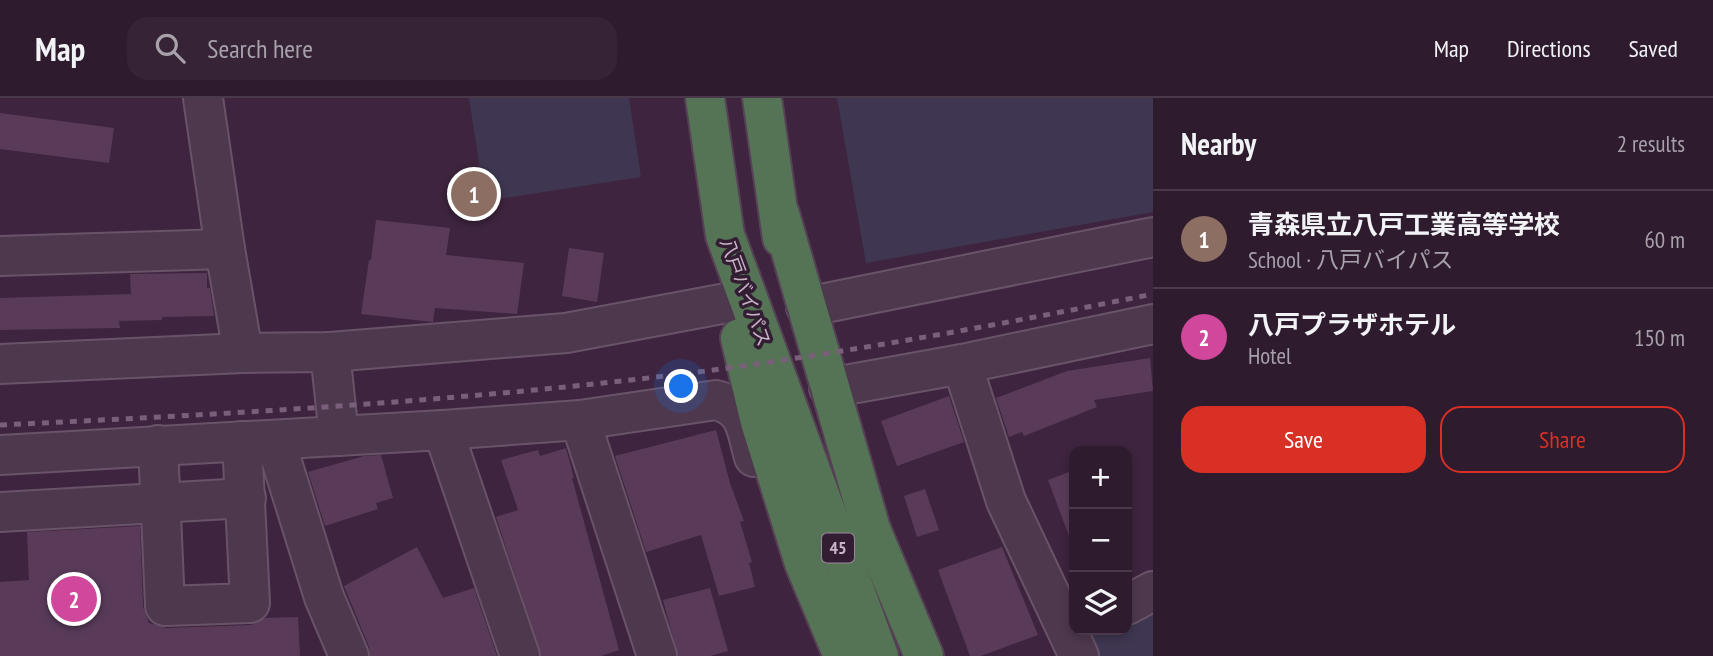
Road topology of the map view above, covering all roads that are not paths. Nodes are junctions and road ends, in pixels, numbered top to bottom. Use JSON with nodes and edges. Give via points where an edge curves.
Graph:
{"nodes":[{"id":1,"x":203,"y":98,"type":"edge"},
{"id":2,"x":705,"y":98,"type":"edge"},
{"id":3,"x":762,"y":98,"type":"edge"},
{"id":4,"x":780,"y":214,"type":"junction"},
{"id":5,"x":725,"y":235,"type":"junction"},
{"id":6,"x":1153,"y":237,"type":"edge"},
{"id":7,"x":225,"y":250,"type":"junction"},
{"id":8,"x":0,"y":256,"type":"edge"},
{"id":9,"x":732,"y":302,"type":"junction"},
{"id":10,"x":806,"y":307,"type":"junction"},
{"id":11,"x":1153,"y":324,"type":"edge"},
{"id":12,"x":330,"y":352,"type":"junction"},
{"id":13,"x":243,"y":353,"type":"junction"},
{"id":14,"x":0,"y":364,"type":"edge"},
{"id":15,"x":962,"y":364,"type":"junction"},
{"id":16,"x":829,"y":388,"type":"junction"},
{"id":17,"x":580,"y":419,"type":"junction"},
{"id":18,"x":443,"y":430,"type":"junction"},
{"id":19,"x":339,"y":436,"type":"junction"},
{"id":20,"x":800,"y":439,"type":"junction"},
{"id":21,"x":259,"y":441,"type":"junction"},
{"id":22,"x":158,"y":445,"type":"junction"},
{"id":23,"x":0,"y":455,"type":"edge"},
{"id":24,"x":246,"y":498,"type":"junction"},
{"id":25,"x":161,"y":503,"type":"junction"},
{"id":26,"x":0,"y":512,"type":"edge"},
{"id":27,"x":804,"y":563,"type":"junction"},
{"id":28,"x":1153,"y":591,"type":"edge"},
{"id":29,"x":1132,"y":602,"type":"edge"},
{"id":30,"x":1077,"y":641,"type":"edge"},
{"id":31,"x":349,"y":656,"type":"edge"},
{"id":32,"x":520,"y":656,"type":"edge"},
{"id":33,"x":657,"y":656,"type":"edge"},
{"id":34,"x":843,"y":656,"type":"edge"},
{"id":35,"x":879,"y":656,"type":"edge"},
{"id":36,"x":924,"y":656,"type":"edge"}],
"edges":[{"from":1,"to":7,"type":"street"},
{"from":2,"to":5,"type":"highway","name":"八戸バイパス","number":"45"},
{"from":3,"to":4,"type":"highway","name":"八戸バイパス","number":"45"},
{"from":4,"to":10,"type":"highway"},
{"from":4,"to":20,"type":"highway","name":"八戸バイパス","number":"45"},
{"from":5,"to":9,"type":"highway"},
{"from":5,"to":20,"type":"highway","name":"八戸バイパス","number":"45"},
{"from":6,"to":10,"type":"street"},
{"from":7,"to":8,"type":"street"},
{"from":7,"to":13,"type":"street"},
{"from":9,"to":12,"type":"street","via":[[566,332]]},
{"from":9,"to":27,"type":"highway","via":[[760,422]]},
{"from":10,"to":16,"type":"highway"},
{"from":11,"to":15,"type":"street"},
{"from":12,"to":13,"type":"street"},
{"from":12,"to":19,"type":"street"},
{"from":13,"to":14,"type":"street"},
{"from":15,"to":16,"type":"street"},
{"from":15,"to":30,"type":"street","via":[[1006,501]]},
{"from":16,"to":36,"type":"highway","via":[[871,529]]},
{"from":17,"to":18,"type":"street"},
{"from":17,"to":27,"type":"street","via":[[716,400],[729,403],[740,412],[762,484],[784,533]]},
{"from":17,"to":33,"type":"street"},
{"from":18,"to":19,"type":"street"},
{"from":18,"to":32,"type":"street"},
{"from":19,"to":21,"type":"street"},
{"from":20,"to":35,"type":"highway","name":"八戸バイパス","number":"45"},
{"from":21,"to":22,"type":"street"},
{"from":21,"to":24,"type":"street"},
{"from":21,"to":31,"type":"street"},
{"from":22,"to":23,"type":"street"},
{"from":22,"to":25,"type":"street"},
{"from":24,"to":25,"type":"street"},
{"from":24,"to":25,"type":"street","via":[[250,603],[165,606]]},
{"from":25,"to":26,"type":"street"},
{"from":27,"to":34,"type":"highway"},
{"from":28,"to":29,"type":"street"}]}
